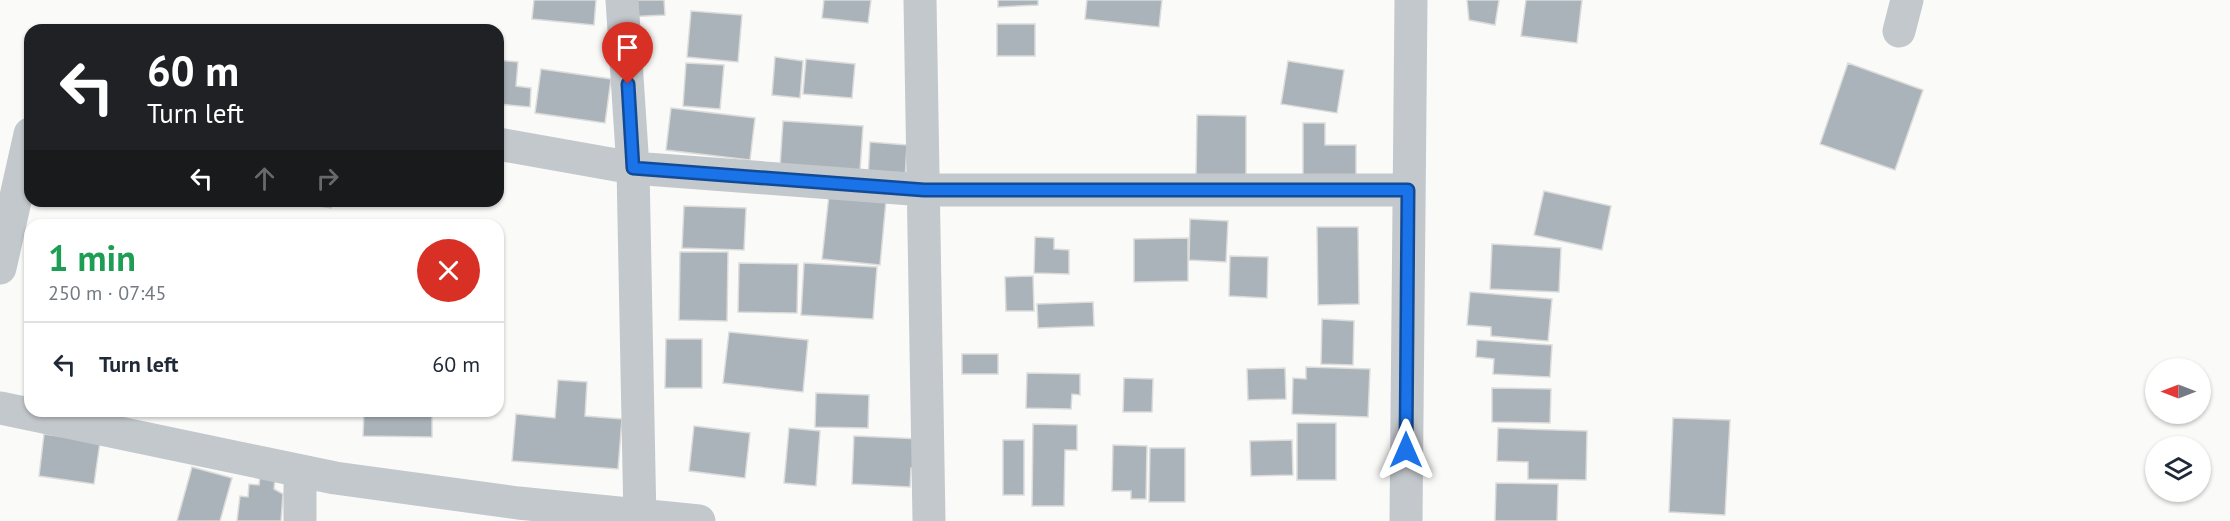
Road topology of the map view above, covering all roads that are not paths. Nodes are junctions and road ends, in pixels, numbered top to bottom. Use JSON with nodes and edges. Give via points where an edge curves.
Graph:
{"nodes":[{"id":1,"x":622,"y":0,"type":"edge"},
{"id":2,"x":920,"y":0,"type":"edge"},
{"id":3,"x":1411,"y":0,"type":"edge"},
{"id":4,"x":1907,"y":0,"type":"edge"},
{"id":5,"x":1899,"y":31,"type":"dead end"},
{"id":6,"x":504,"y":145,"type":"edge"},
{"id":7,"x":24,"y":161,"type":"edge"},
{"id":8,"x":633,"y":168,"type":"junction"},
{"id":9,"x":924,"y":190,"type":"junction"},
{"id":10,"x":1408,"y":190,"type":"junction"},
{"id":11,"x":0,"y":268,"type":"edge"},
{"id":12,"x":0,"y":408,"type":"edge"},
{"id":13,"x":24,"y":413,"type":"edge"},
{"id":14,"x":43,"y":417,"type":"edge"},
{"id":15,"x":300,"y":471,"type":"junction"},
{"id":16,"x":640,"y":518,"type":"edge"},
{"id":17,"x":300,"y":521,"type":"edge"},
{"id":18,"x":699,"y":521,"type":"edge"},
{"id":19,"x":929,"y":521,"type":"edge"},
{"id":20,"x":1406,"y":521,"type":"edge"}],
"edges":[{"from":1,"to":8,"type":"street"},
{"from":2,"to":9,"type":"street"},
{"from":3,"to":10,"type":"street"},
{"from":4,"to":5,"type":"street"},
{"from":6,"to":8,"type":"street"},
{"from":7,"to":11,"type":"street"},
{"from":8,"to":9,"type":"street"},
{"from":8,"to":16,"type":"street"},
{"from":9,"to":10,"type":"street"},
{"from":9,"to":19,"type":"street"},
{"from":10,"to":20,"type":"street"},
{"from":12,"to":13,"type":"street"},
{"from":14,"to":15,"type":"street"},
{"from":15,"to":16,"type":"street"},
{"from":15,"to":17,"type":"street"},
{"from":16,"to":18,"type":"street"}]}
